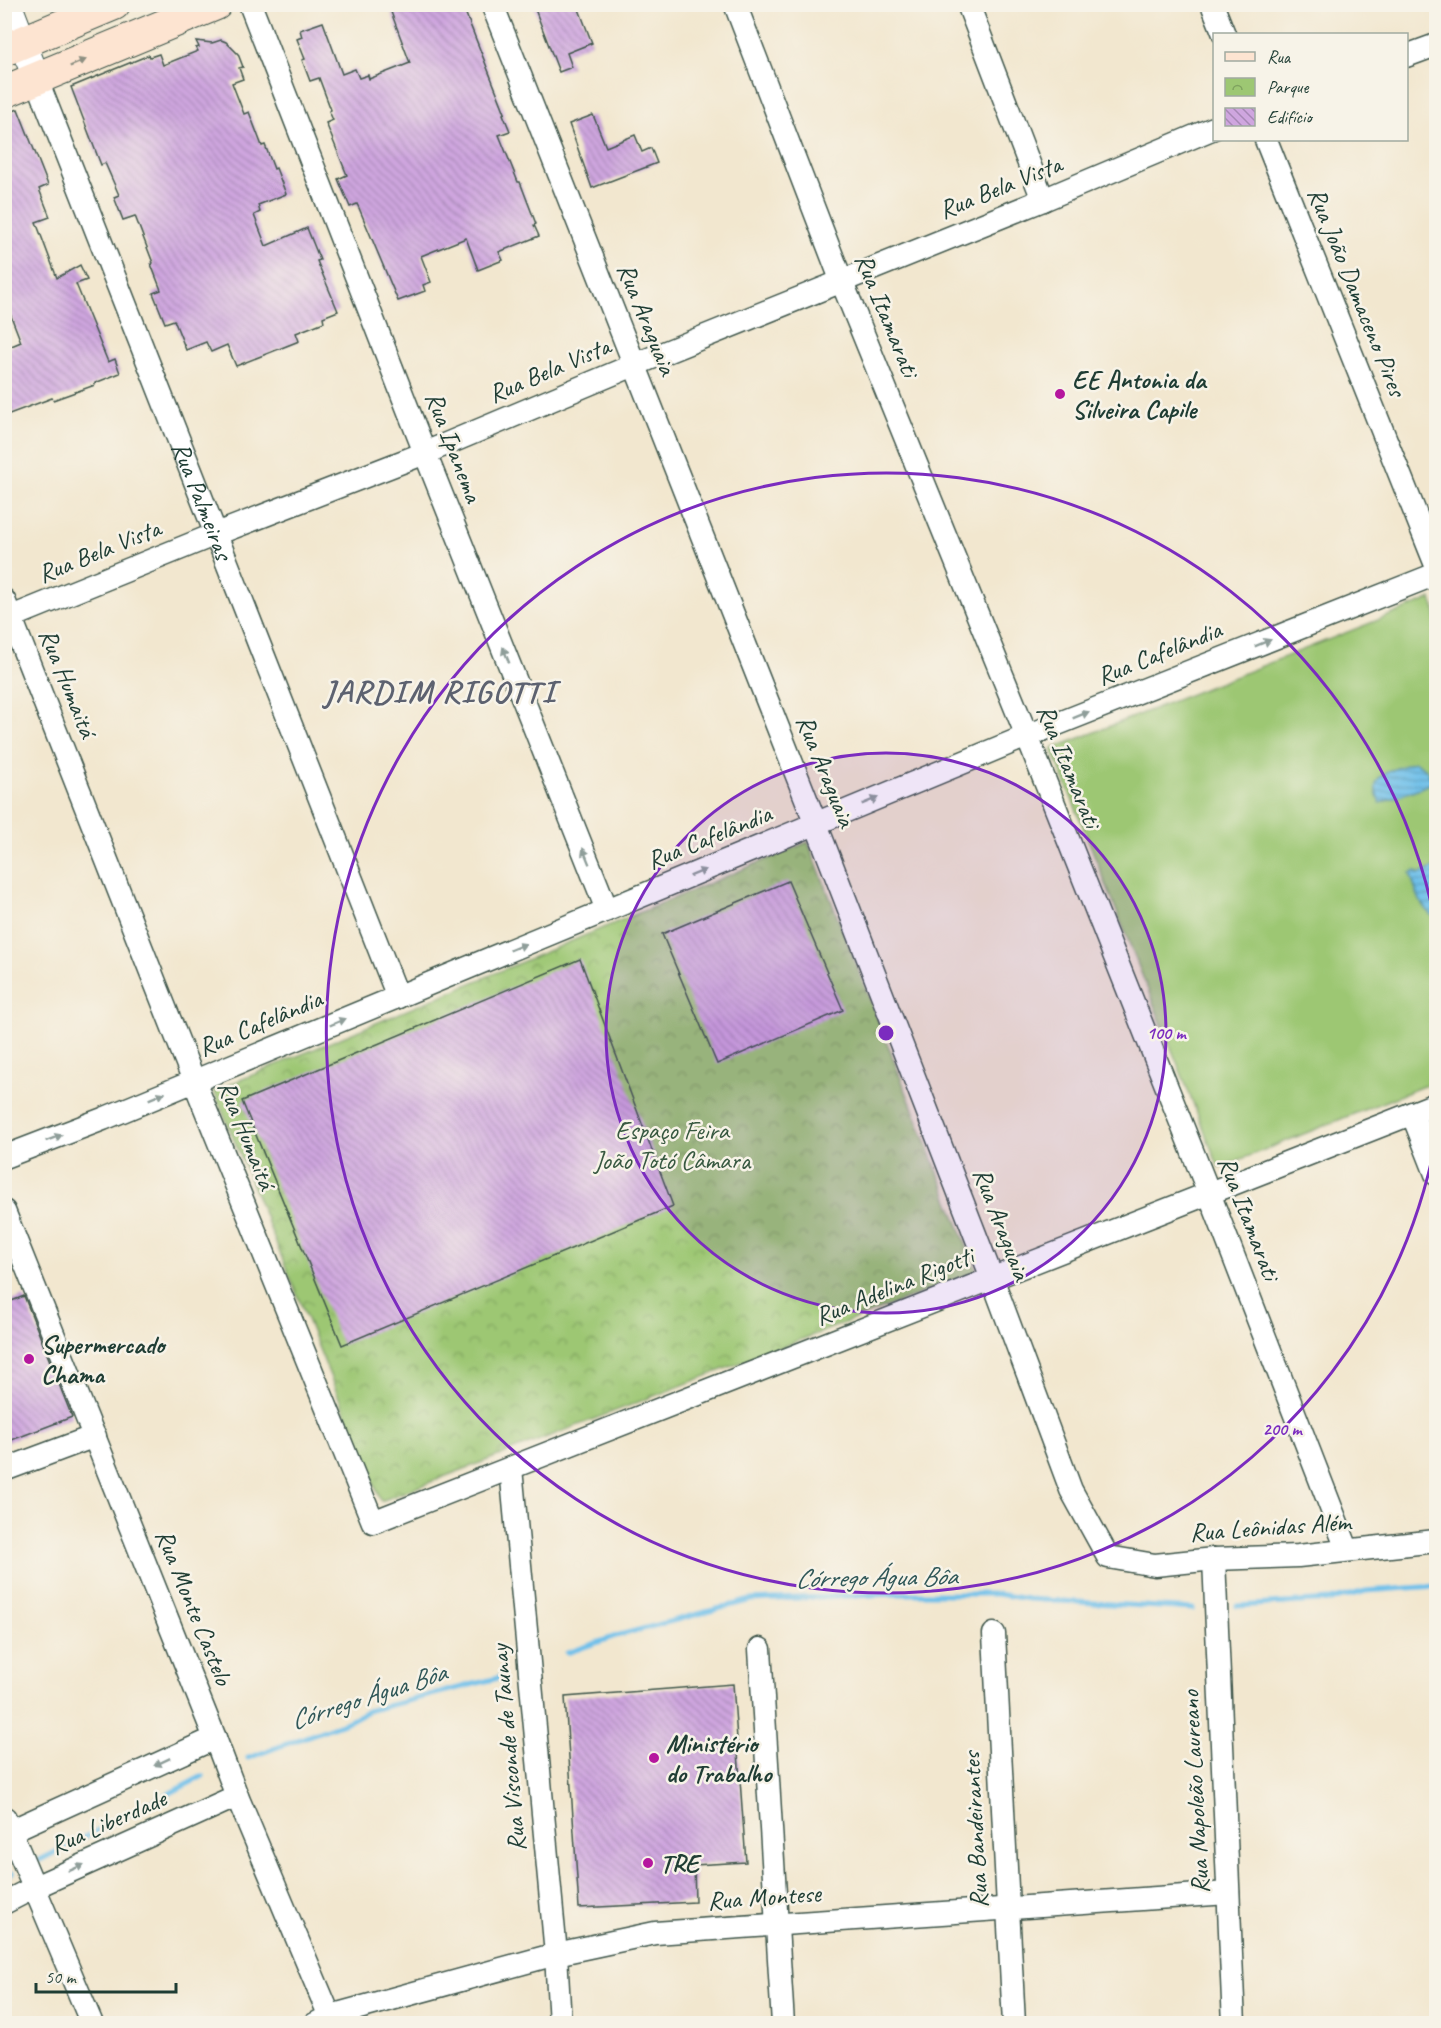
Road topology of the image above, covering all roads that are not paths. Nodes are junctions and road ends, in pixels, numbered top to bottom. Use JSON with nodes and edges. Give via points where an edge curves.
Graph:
{"nodes":[{"id":1,"x":8,"y":4,"type":"edge"},
{"id":2,"x":114,"y":4,"type":"edge"},
{"id":3,"x":216,"y":4,"type":"edge"},
{"id":4,"x":250,"y":4,"type":"edge"},
{"id":5,"x":492,"y":4,"type":"edge"},
{"id":6,"x":735,"y":4,"type":"edge"},
{"id":7,"x":968,"y":4,"type":"edge"},
{"id":8,"x":1212,"y":4,"type":"edge"},
{"id":9,"x":1224,"y":33,"type":"edge"},
{"id":10,"x":1437,"y":45,"type":"edge"},
{"id":11,"x":14,"y":46,"type":"edge"},
{"id":12,"x":1408,"y":56,"type":"edge"},
{"id":13,"x":38,"y":80,"type":"junction"},
{"id":14,"x":4,"y":92,"type":"edge"},
{"id":15,"x":1213,"y":129,"type":"edge"},
{"id":16,"x":1266,"y":141,"type":"edge"},
{"id":17,"x":1043,"y":200,"type":"junction"},
{"id":18,"x":842,"y":282,"type":"junction"},
{"id":19,"x":634,"y":365,"type":"junction"},
{"id":20,"x":425,"y":453,"type":"junction"},
{"id":21,"x":216,"y":534,"type":"junction"},
{"id":22,"x":1437,"y":565,"type":"edge"},
{"id":23,"x":1437,"y":574,"type":"edge"},
{"id":24,"x":7,"y":612,"type":"edge"},
{"id":25,"x":1027,"y":736,"type":"junction"},
{"id":26,"x":816,"y":824,"type":"junction"},
{"id":27,"x":607,"y":910,"type":"junction"},
{"id":28,"x":398,"y":997,"type":"junction"},
{"id":29,"x":194,"y":1081,"type":"junction"},
{"id":30,"x":1437,"y":1104,"type":"edge"},
{"id":31,"x":1412,"y":1113,"type":"junction"},
{"id":32,"x":4,"y":1157,"type":"edge"},
{"id":33,"x":1437,"y":1174,"type":"edge"},
{"id":34,"x":1209,"y":1193,"type":"junction"},
{"id":35,"x":4,"y":1211,"type":"edge"},
{"id":36,"x":992,"y":1278,"type":"junction"},
{"id":37,"x":95,"y":1436,"type":"junction"},
{"id":38,"x":511,"y":1468,"type":"junction"},
{"id":39,"x":4,"y":1470,"type":"edge"},
{"id":40,"x":373,"y":1522,"type":"joint"},
{"id":41,"x":1437,"y":1541,"type":"edge"},
{"id":42,"x":1347,"y":1549,"type":"junction"},
{"id":43,"x":1108,"y":1557,"type":"joint"},
{"id":44,"x":1214,"y":1559,"type":"junction"},
{"id":45,"x":994,"y":1634,"type":"dead end"},
{"id":46,"x":760,"y":1649,"type":"dead end"},
{"id":47,"x":215,"y":1738,"type":"junction"},
{"id":48,"x":237,"y":1796,"type":"junction"},
{"id":49,"x":6,"y":1828,"type":"edge"},
{"id":50,"x":35,"y":1887,"type":"junction"},
{"id":51,"x":1228,"y":1893,"type":"junction"},
{"id":52,"x":4,"y":1903,"type":"edge"},
{"id":53,"x":1008,"y":1908,"type":"junction"},
{"id":54,"x":778,"y":1924,"type":"junction"},
{"id":55,"x":556,"y":1954,"type":"junction"},
{"id":56,"x":326,"y":2021,"type":"edge"},
{"id":57,"x":92,"y":2024,"type":"edge"},
{"id":58,"x":560,"y":2024,"type":"edge"},
{"id":59,"x":783,"y":2024,"type":"edge"},
{"id":60,"x":1014,"y":2024,"type":"edge"},
{"id":61,"x":1234,"y":2024,"type":"edge"}],
"edges":[{"from":1,"to":11,"type":"street","name":"Rua Palmeiras"},
{"from":2,"to":11,"type":"main road"},
{"from":13,"to":3,"type":"main road","one_way":true},
{"from":4,"to":20,"type":"street","name":"Rua Ipanema"},
{"from":5,"to":19,"type":"street","name":"Rua Araguaia"},
{"from":6,"to":18,"type":"street","name":"Rua Itamarati"},
{"from":7,"to":17,"type":"street"},
{"from":8,"to":9,"type":"street"},
{"from":10,"to":12,"type":"street"},
{"from":11,"to":13,"type":"street","name":"Rua Palmeiras"},
{"from":13,"to":14,"type":"main road"},
{"from":13,"to":21,"type":"street","name":"Rua Palmeiras"},
{"from":15,"to":17,"type":"street","name":"Rua Bela Vista"},
{"from":16,"to":22,"type":"street","name":"Rua João Damaceno Pires"},
{"from":17,"to":18,"type":"street","name":"Rua Bela Vista"},
{"from":18,"to":19,"type":"street","name":"Rua Bela Vista"},
{"from":18,"to":25,"type":"street","name":"Rua Itamarati"},
{"from":19,"to":20,"type":"street","name":"Rua Bela Vista"},
{"from":19,"to":26,"type":"street","name":"Rua Araguaia"},
{"from":20,"to":21,"type":"street","name":"Rua Bela Vista"},
{"from":27,"to":20,"type":"street","name":"Rua Ipanema","one_way":true},
{"from":21,"to":24,"type":"street","name":"Rua Bela Vista"},
{"from":21,"to":28,"type":"street","name":"Rua Palmeiras"},
{"from":25,"to":23,"type":"street","name":"Rua Cafelândia","one_way":true},
{"from":24,"to":29,"type":"street","name":"Rua Humaitá"},
{"from":26,"to":25,"type":"street","name":"Rua Cafelândia","one_way":true},
{"from":25,"to":34,"type":"street","name":"Rua Itamarati"},
{"from":27,"to":26,"type":"street","name":"Rua Cafelândia","one_way":true},
{"from":26,"to":36,"type":"street","name":"Rua Araguaia"},
{"from":28,"to":27,"type":"street","name":"Rua Cafelândia","one_way":true},
{"from":29,"to":28,"type":"street","name":"Rua Cafelândia","one_way":true},
{"from":32,"to":29,"type":"street","name":"Rua Cafelândia","one_way":true},
{"from":29,"to":40,"type":"street","name":"Rua Humaitá"},
{"from":30,"to":31,"type":"street","name":"Rua Adelina Rigotti"},
{"from":31,"to":33,"type":"street"},
{"from":31,"to":34,"type":"street","name":"Rua Adelina Rigotti"},
{"from":34,"to":36,"type":"street","name":"Rua Adelina Rigotti"},
{"from":34,"to":42,"type":"street","name":"Rua Itamarati"},
{"from":35,"to":37,"type":"street","name":"Rua Monte Castelo"},
{"from":36,"to":38,"type":"street","name":"Rua Adelina Rigotti"},
{"from":36,"to":43,"type":"street","name":"Rua Araguaia","via":[[1071,1490]]},
{"from":37,"to":39,"type":"street"},
{"from":37,"to":47,"type":"street","name":"Rua Monte Castelo"},
{"from":38,"to":40,"type":"street","name":"Rua Adelina Rigotti"},
{"from":38,"to":55,"type":"street","name":"Rua Visconde de Taunay"},
{"from":41,"to":42,"type":"street","name":"Rua Leônidas Além"},
{"from":42,"to":44,"type":"street","name":"Rua Leônidas Além","via":[[1298,1556]]},
{"from":43,"to":44,"type":"street","name":"Rua Leônidas Além","via":[[1155,1565]]},
{"from":44,"to":51,"type":"street","name":"Rua Napoleão Laureano"},
{"from":45,"to":53,"type":"street","name":"Rua Bandeirantes"},
{"from":46,"to":54,"type":"street"},
{"from":47,"to":48,"type":"street","name":"Rua Monte Castelo"},
{"from":47,"to":49,"type":"street","name":"Rua Liberdade","one_way":true},
{"from":50,"to":48,"type":"street","name":"Rua Liberdade","one_way":true},
{"from":48,"to":56,"type":"street","name":"Rua Monte Castelo"},
{"from":49,"to":50,"type":"street"},
{"from":50,"to":52,"type":"street","name":"Rua Liberdade"},
{"from":50,"to":57,"type":"street"},
{"from":51,"to":53,"type":"street","name":"Rua Montese"},
{"from":51,"to":61,"type":"street","name":"Rua Napoleão Laureano"},
{"from":53,"to":54,"type":"street","name":"Rua Montese"},
{"from":53,"to":60,"type":"street","name":"Rua Bandeirantes"},
{"from":54,"to":55,"type":"street","name":"Rua Montese","via":[[655,1933]]},
{"from":54,"to":59,"type":"street"},
{"from":55,"to":56,"type":"street","name":"Rua Montese"},
{"from":55,"to":58,"type":"street","name":"Rua Visconde de Taunay"}]}
